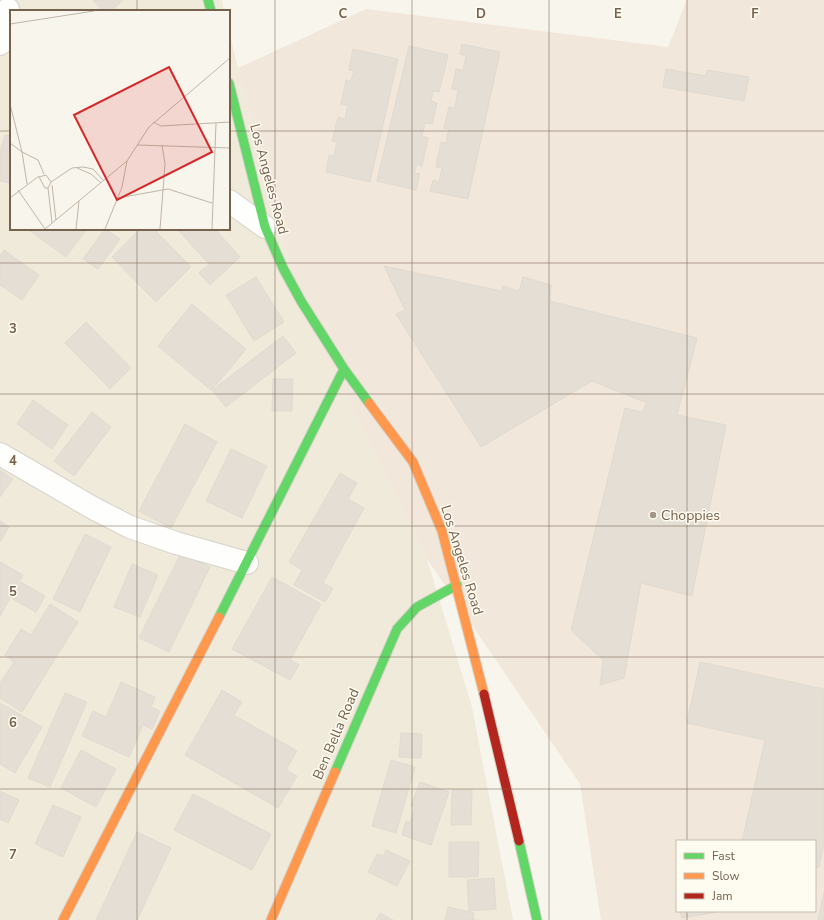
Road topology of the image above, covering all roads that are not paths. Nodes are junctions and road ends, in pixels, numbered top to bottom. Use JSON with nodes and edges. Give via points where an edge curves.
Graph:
{"nodes":[{"id":1,"x":208,"y":0,"type":"edge"},
{"id":2,"x":7,"y":7,"type":"edge"},
{"id":3,"x":211,"y":10,"type":"edge"},
{"id":4,"x":0,"y":44,"type":"edge"},
{"id":5,"x":230,"y":87,"type":"edge"},
{"id":6,"x":230,"y":202,"type":"edge"},
{"id":7,"x":265,"y":228,"type":"junction"},
{"id":8,"x":344,"y":369,"type":"junction"},
{"id":9,"x":0,"y":454,"type":"edge"},
{"id":10,"x":247,"y":563,"type":"junction"},
{"id":11,"x":457,"y":585,"type":"junction"},
{"id":12,"x":63,"y":920,"type":"edge"},
{"id":13,"x":271,"y":920,"type":"edge"},
{"id":14,"x":537,"y":920,"type":"edge"}],
"edges":[{"from":1,"to":3,"type":"main road"},
{"from":2,"to":4,"type":"street"},
{"from":5,"to":7,"type":"main road","name":"Los Angeles Road"},
{"from":6,"to":7,"type":"street"},
{"from":7,"to":8,"type":"main road","name":"Los Angeles Road","via":[[301,301]]},
{"from":8,"to":10,"type":"main road"},
{"from":8,"to":11,"type":"main road","name":"Los Angeles Road","via":[[413,462],[442,531]]},
{"from":9,"to":10,"type":"street","via":[[130,527]]},
{"from":10,"to":12,"type":"main road"},
{"from":11,"to":13,"type":"main road","name":"Ben Bella Road","via":[[417,607],[397,629]]},
{"from":11,"to":14,"type":"main road","name":"Los Angeles Road"}]}
